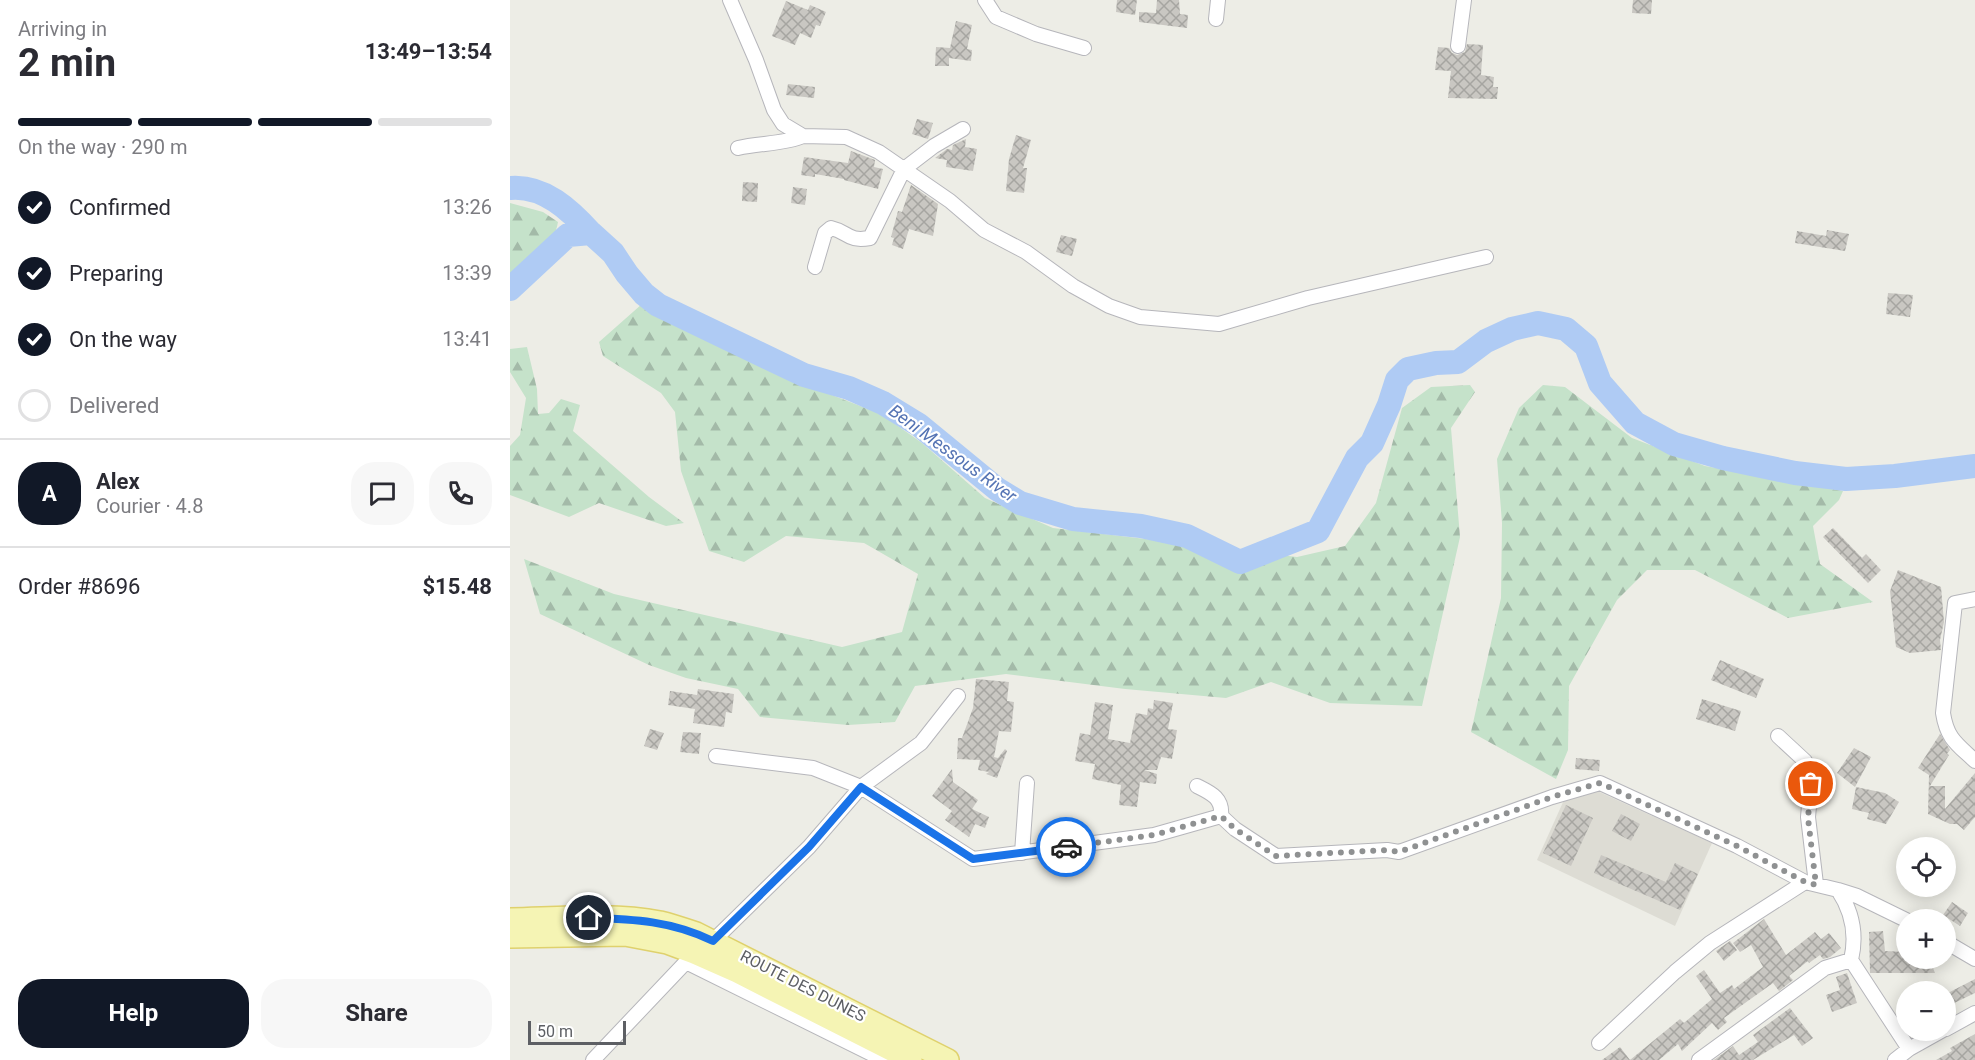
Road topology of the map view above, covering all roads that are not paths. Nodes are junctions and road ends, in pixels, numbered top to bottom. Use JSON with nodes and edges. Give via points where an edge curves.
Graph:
{"nodes":[{"id":1,"x":730,"y":0,"type":"edge"},
{"id":2,"x":985,"y":0,"type":"edge"},
{"id":3,"x":1218,"y":0,"type":"edge"},
{"id":4,"x":1464,"y":0,"type":"edge"},
{"id":5,"x":1216,"y":19,"type":"dead end"},
{"id":6,"x":1458,"y":46,"type":"dead end"},
{"id":7,"x":1084,"y":48,"type":"dead end"},
{"id":8,"x":963,"y":129,"type":"dead end"},
{"id":9,"x":803,"y":136,"type":"junction"},
{"id":10,"x":738,"y":148,"type":"dead end"},
{"id":11,"x":904,"y":169,"type":"junction"},
{"id":12,"x":1486,"y":257,"type":"dead end"},
{"id":13,"x":815,"y":267,"type":"dead end"},
{"id":14,"x":1975,"y":599,"type":"edge"},
{"id":15,"x":958,"y":696,"type":"dead end"},
{"id":16,"x":1778,"y":736,"type":"dead end"},
{"id":17,"x":716,"y":756,"type":"dead end"},
{"id":18,"x":1975,"y":761,"type":"edge"},
{"id":19,"x":1027,"y":783,"type":"dead end"},
{"id":20,"x":1197,"y":786,"type":"dead end"},
{"id":21,"x":861,"y":787,"type":"junction"},
{"id":22,"x":1221,"y":816,"type":"junction"},
{"id":23,"x":1022,"y":853,"type":"junction"},
{"id":24,"x":1811,"y":883,"type":"junction"},
{"id":25,"x":1838,"y":890,"type":"junction"},
{"id":26,"x":1896,"y":915,"type":"edge"},
{"id":27,"x":510,"y":919,"type":"edge"},
{"id":28,"x":510,"y":937,"type":"edge"},
{"id":29,"x":713,"y":941,"type":"junction"},
{"id":30,"x":1956,"y":948,"type":"edge"},
{"id":31,"x":1975,"y":959,"type":"edge"},
{"id":32,"x":1851,"y":960,"type":"junction"},
{"id":33,"x":1975,"y":1013,"type":"edge"},
{"id":34,"x":1956,"y":1023,"type":"edge"},
{"id":35,"x":1924,"y":1041,"type":"edge"},
{"id":36,"x":1599,"y":1043,"type":"dead end"},
{"id":37,"x":1909,"y":1049,"type":"junction"},
{"id":38,"x":592,"y":1060,"type":"edge"},
{"id":39,"x":884,"y":1060,"type":"edge"},
{"id":40,"x":911,"y":1060,"type":"edge"},
{"id":41,"x":948,"y":1060,"type":"edge"},
{"id":42,"x":1699,"y":1060,"type":"edge"},
{"id":43,"x":1895,"y":1060,"type":"edge"}],
"edges":[{"from":1,"to":9,"type":"street","via":[[774,110],[783,124]]},
{"from":2,"to":7,"type":"street","via":[[996,17]]},
{"from":3,"to":5,"type":"street"},
{"from":4,"to":6,"type":"street"},
{"from":8,"to":11,"type":"street"},
{"from":9,"to":10,"type":"street"},
{"from":9,"to":11,"type":"street","via":[[846,136]]},
{"from":11,"to":12,"type":"street","via":[[984,230],[1026,252],[1073,286],[1109,306],[1140,317],[1219,324],[1308,298]]},
{"from":11,"to":13,"type":"street","via":[[870,238],[847,237],[831,228],[825,233]]},
{"from":14,"to":18,"type":"street","via":[[1955,603],[1943,713],[1946,729]]},
{"from":15,"to":21,"type":"street","via":[[921,743]]},
{"from":16,"to":24,"type":"street","via":[[1805,760],[1809,771]]},
{"from":17,"to":21,"type":"street","via":[[813,768]]},
{"from":19,"to":23,"type":"street"},
{"from":20,"to":22,"type":"street","via":[[1215,795],[1222,806]]},
{"from":21,"to":23,"type":"street","via":[[973,859]]},
{"from":21,"to":29,"type":"street","via":[[809,847]]},
{"from":22,"to":23,"type":"street","via":[[1154,835]]},
{"from":22,"to":24,"type":"street","via":[[1276,856],[1399,852],[1600,783]]},
{"from":24,"to":25,"type":"street"},
{"from":24,"to":36,"type":"street","via":[[1710,943]]},
{"from":25,"to":26,"type":"street"},
{"from":25,"to":32,"type":"street","via":[[1848,905],[1853,925],[1855,946]]},
{"from":27,"to":29,"type":"main road","name":"ROUTE DES DUNES","via":[[572,917],[660,922]]},
{"from":28,"to":40,"type":"main road","name":"ROUTE DES DUNES","via":[[625,935],[667,943],[737,972]]},
{"from":29,"to":41,"type":"main road","name":"ROUTE DES DUNES"},
{"from":30,"to":31,"type":"street"},
{"from":32,"to":37,"type":"street"},
{"from":32,"to":42,"type":"street","via":[[1825,968]]},
{"from":33,"to":34,"type":"street"},
{"from":35,"to":37,"type":"street"},
{"from":37,"to":43,"type":"street"},
{"from":38,"to":39,"type":"street","via":[[686,962]]}]}
